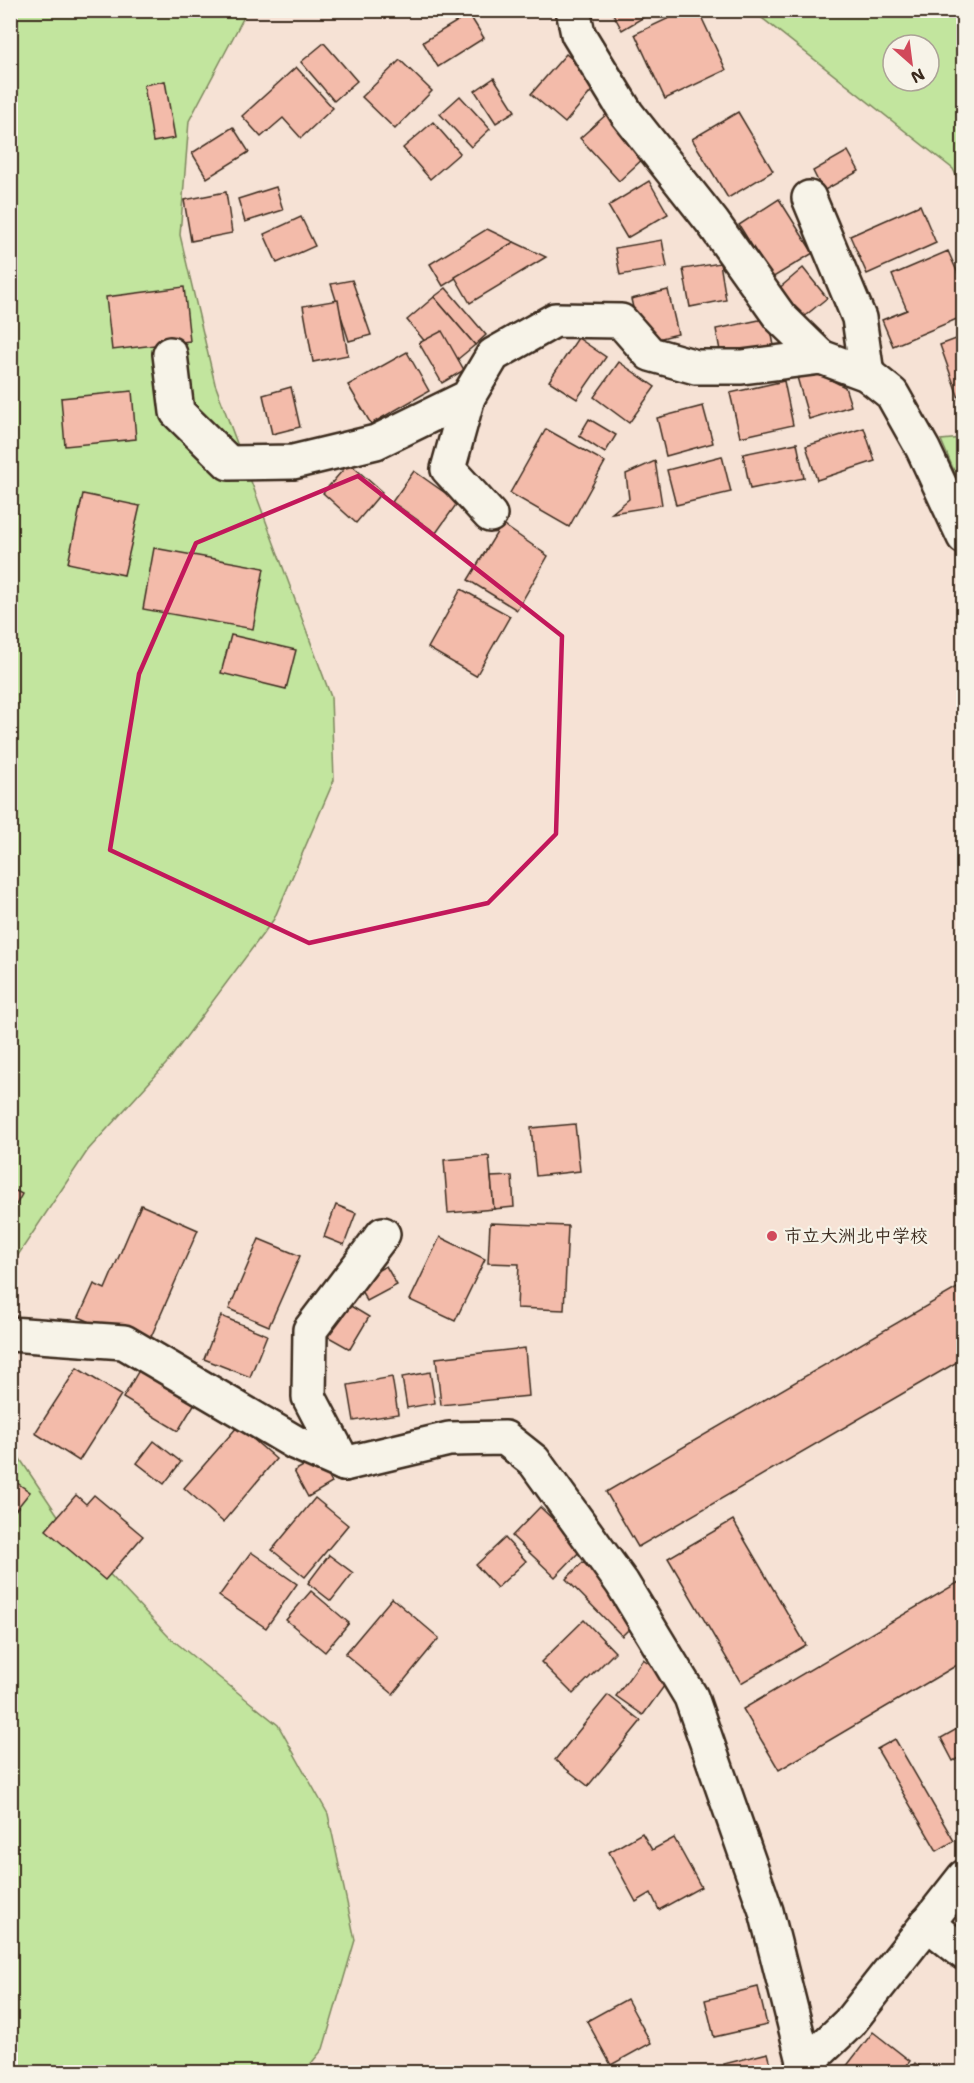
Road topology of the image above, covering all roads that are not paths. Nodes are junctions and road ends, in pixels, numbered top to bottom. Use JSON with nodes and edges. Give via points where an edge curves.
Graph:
{"nodes":[{"id":1,"x":573,"y":10,"type":"edge"},
{"id":2,"x":809,"y":198,"type":"dead end"},
{"id":3,"x":170,"y":354,"type":"dead end"},
{"id":4,"x":821,"y":357,"type":"junction"},
{"id":5,"x":867,"y":374,"type":"junction"},
{"id":6,"x":468,"y":397,"type":"junction"},
{"id":7,"x":490,"y":515,"type":"dead end"},
{"id":8,"x":963,"y":537,"type":"edge"},
{"id":9,"x":383,"y":1234,"type":"dead end"},
{"id":10,"x":10,"y":1334,"type":"edge"},
{"id":11,"x":344,"y":1464,"type":"junction"},
{"id":12,"x":963,"y":1877,"type":"edge"},
{"id":13,"x":927,"y":1923,"type":"junction"},
{"id":14,"x":963,"y":1953,"type":"edge"},
{"id":15,"x":807,"y":2070,"type":"edge"}],
"edges":[{"from":1,"to":4,"type":"street","via":[[578,34],[627,114],[713,223],[780,317]]},
{"from":2,"to":5,"type":"street","via":[[859,318]]},
{"from":3,"to":6,"type":"street","via":[[177,412],[230,463],[292,462],[376,442]]},
{"from":4,"to":5,"type":"street"},
{"from":4,"to":6,"type":"street","via":[[742,367],[696,367],[650,354],[621,321],[555,320],[493,355]]},
{"from":5,"to":8,"type":"street","via":[[892,394],[923,449]]},
{"from":6,"to":7,"type":"street","via":[[448,469]]},
{"from":9,"to":11,"type":"street","via":[[310,1330],[309,1397]]},
{"from":10,"to":11,"type":"street","via":[[124,1342],[296,1443]]},
{"from":11,"to":15,"type":"street","via":[[449,1439],[494,1438],[505,1438],[534,1461],[622,1583],[691,1696],[766,1911]]},
{"from":12,"to":13,"type":"street"},
{"from":13,"to":14,"type":"street"},
{"from":13,"to":15,"type":"street"}]}
